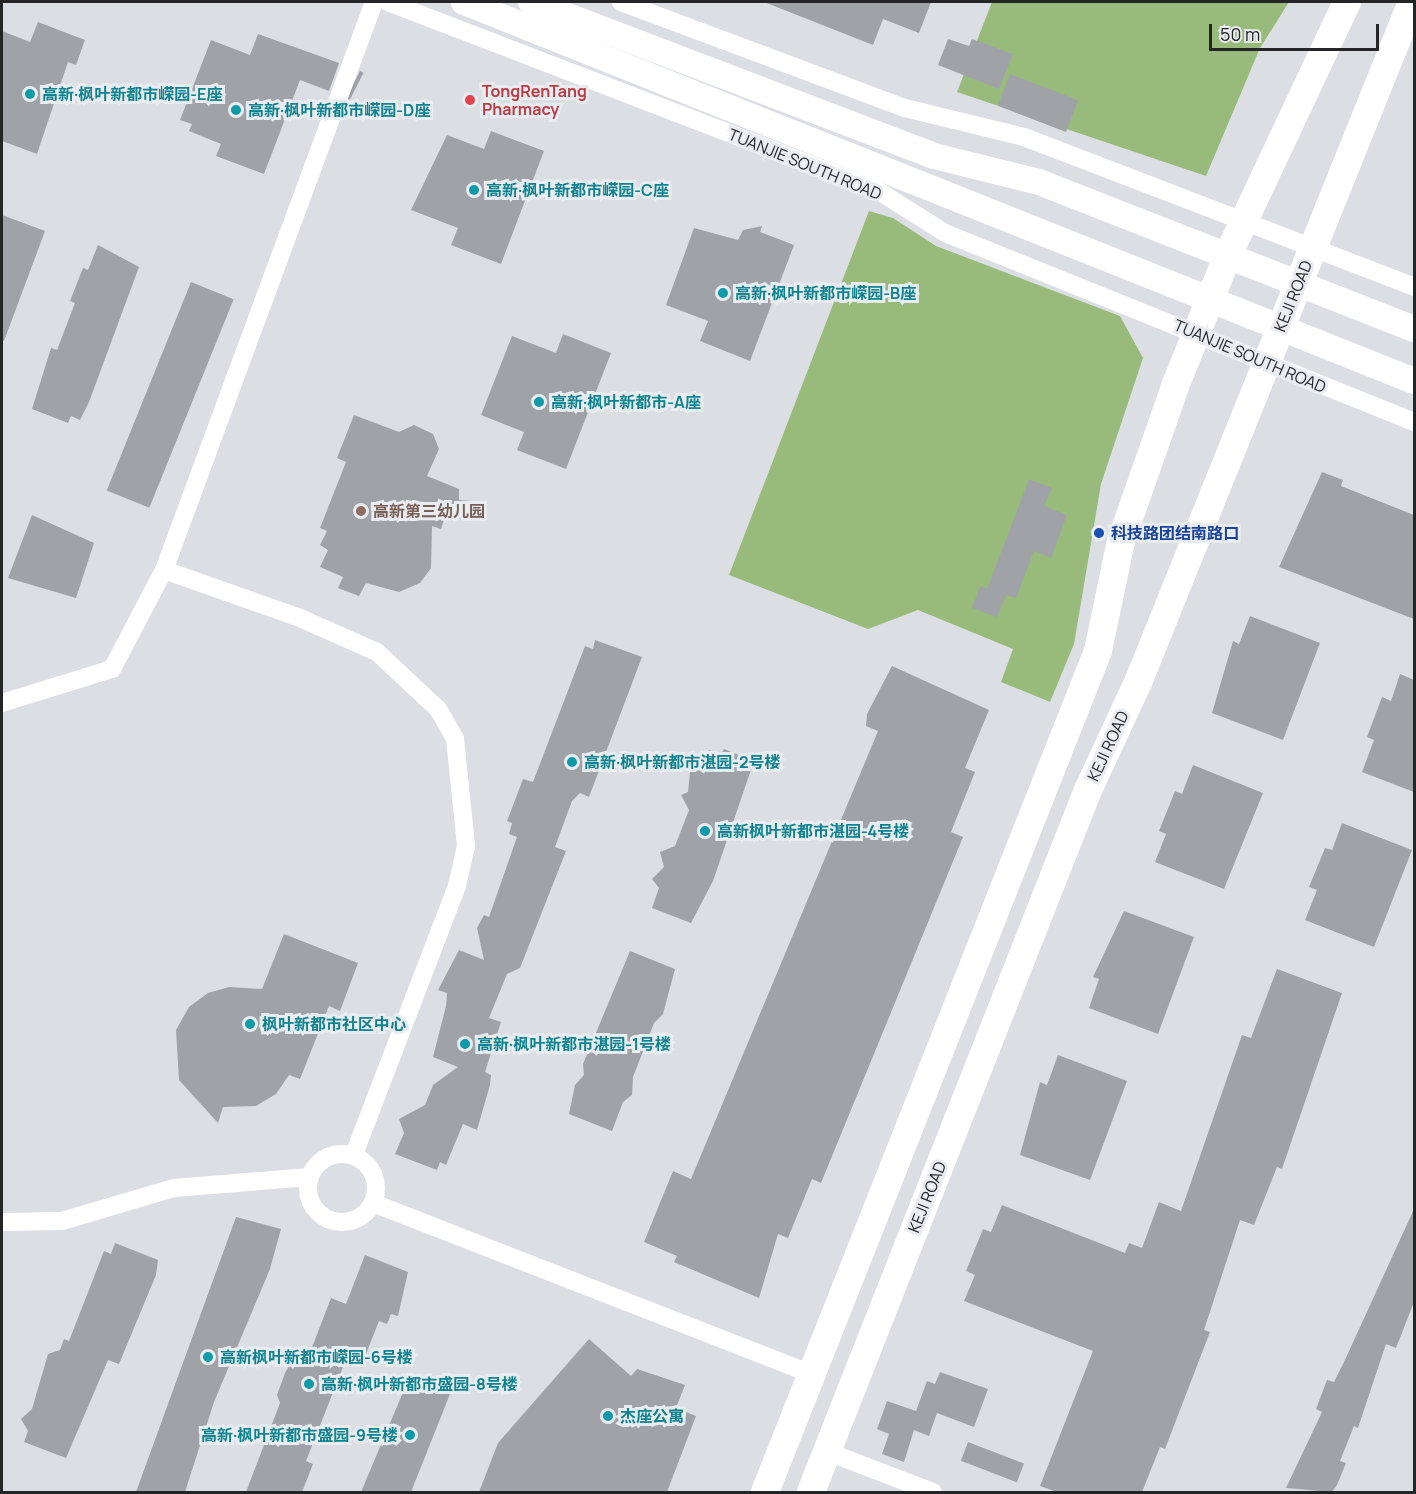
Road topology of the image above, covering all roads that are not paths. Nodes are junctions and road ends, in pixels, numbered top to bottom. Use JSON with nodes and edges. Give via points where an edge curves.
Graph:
{"nodes":[{"id":1,"x":374,"y":2,"type":"edge"},
{"id":2,"x":388,"y":2,"type":"edge"},
{"id":3,"x":464,"y":2,"type":"edge"},
{"id":4,"x":531,"y":2,"type":"edge"},
{"id":5,"x":621,"y":2,"type":"edge"},
{"id":6,"x":1347,"y":2,"type":"edge"},
{"id":7,"x":1412,"y":2,"type":"edge"},
{"id":8,"x":1244,"y":220,"type":"junction"},
{"id":9,"x":1312,"y":247,"type":"junction"},
{"id":10,"x":1227,"y":257,"type":"junction"},
{"id":11,"x":1298,"y":284,"type":"junction"},
{"id":12,"x":1414,"y":287,"type":"edge"},
{"id":13,"x":1208,"y":303,"type":"junction"},
{"id":14,"x":1414,"y":329,"type":"edge"},
{"id":15,"x":1279,"y":330,"type":"junction"},
{"id":16,"x":1196,"y":333,"type":"junction"},
{"id":17,"x":1265,"y":363,"type":"junction"},
{"id":18,"x":1414,"y":381,"type":"edge"},
{"id":19,"x":1414,"y":422,"type":"edge"},
{"id":20,"x":164,"y":570,"type":"junction"},
{"id":21,"x":2,"y":703,"type":"edge"},
{"id":22,"x":354,"y":1155,"type":"junction"},
{"id":23,"x":310,"y":1177,"type":"junction"},
{"id":24,"x":373,"y":1203,"type":"junction"},
{"id":25,"x":2,"y":1222,"type":"edge"},
{"id":26,"x":812,"y":1374,"type":"junction"},
{"id":27,"x":828,"y":1452,"type":"junction"},
{"id":28,"x":765,"y":1492,"type":"edge"},
{"id":29,"x":812,"y":1492,"type":"edge"},
{"id":30,"x":933,"y":1492,"type":"edge"}],
"edges":[{"from":1,"to":20,"type":"street"},
{"from":2,"to":16,"type":"street","name":"TUANJIE SOUTH ROAD","via":[[877,190],[945,233]]},
{"from":3,"to":13,"type":"main road","name":"TUANJIE SOUTH ROAD","via":[[921,180]]},
{"from":4,"to":10,"type":"main road","via":[[934,156],[1039,182]]},
{"from":5,"to":8,"type":"street","via":[[905,108],[1024,137]]},
{"from":6,"to":8,"type":"main road"},
{"from":7,"to":9,"type":"main road","name":"KEJI ROAD"},
{"from":8,"to":9,"type":"street"},
{"from":8,"to":10,"type":"main road"},
{"from":9,"to":11,"type":"main road","name":"KEJI ROAD"},
{"from":9,"to":12,"type":"street"},
{"from":10,"to":11,"type":"main road"},
{"from":10,"to":13,"type":"main road"},
{"from":11,"to":14,"type":"main road"},
{"from":11,"to":15,"type":"main road","name":"KEJI ROAD"},
{"from":13,"to":15,"type":"main road","name":"TUANJIE SOUTH ROAD"},
{"from":13,"to":16,"type":"main road"},
{"from":15,"to":17,"type":"main road","name":"KEJI ROAD"},
{"from":15,"to":18,"type":"main road","name":"TUANJIE SOUTH ROAD"},
{"from":16,"to":17,"type":"street","name":"TUANJIE SOUTH ROAD"},
{"from":16,"to":26,"type":"main road","via":[[1121,541],[1098,651]]},
{"from":17,"to":19,"type":"street","name":"TUANJIE SOUTH ROAD"},
{"from":17,"to":27,"type":"main road","name":"KEJI ROAD","via":[[1138,680],[1088,790]]},
{"from":20,"to":21,"type":"street","via":[[112,669]]},
{"from":20,"to":22,"type":"street","via":[[300,618],[377,652],[438,709],[455,739],[466,846],[457,886]]},
{"from":22,"to":23,"type":"street","via":[[330,1155]]},
{"from":22,"to":24,"type":"street","via":[[372,1169]]},
{"from":23,"to":24,"type":"street","via":[[311,1203],[326,1219],[358,1219]]},
{"from":23,"to":25,"type":"street","via":[[174,1188],[62,1221]]},
{"from":24,"to":26,"type":"street"},
{"from":26,"to":28,"type":"main road"},
{"from":27,"to":29,"type":"main road","name":"KEJI ROAD"},
{"from":27,"to":30,"type":"street"}]}
